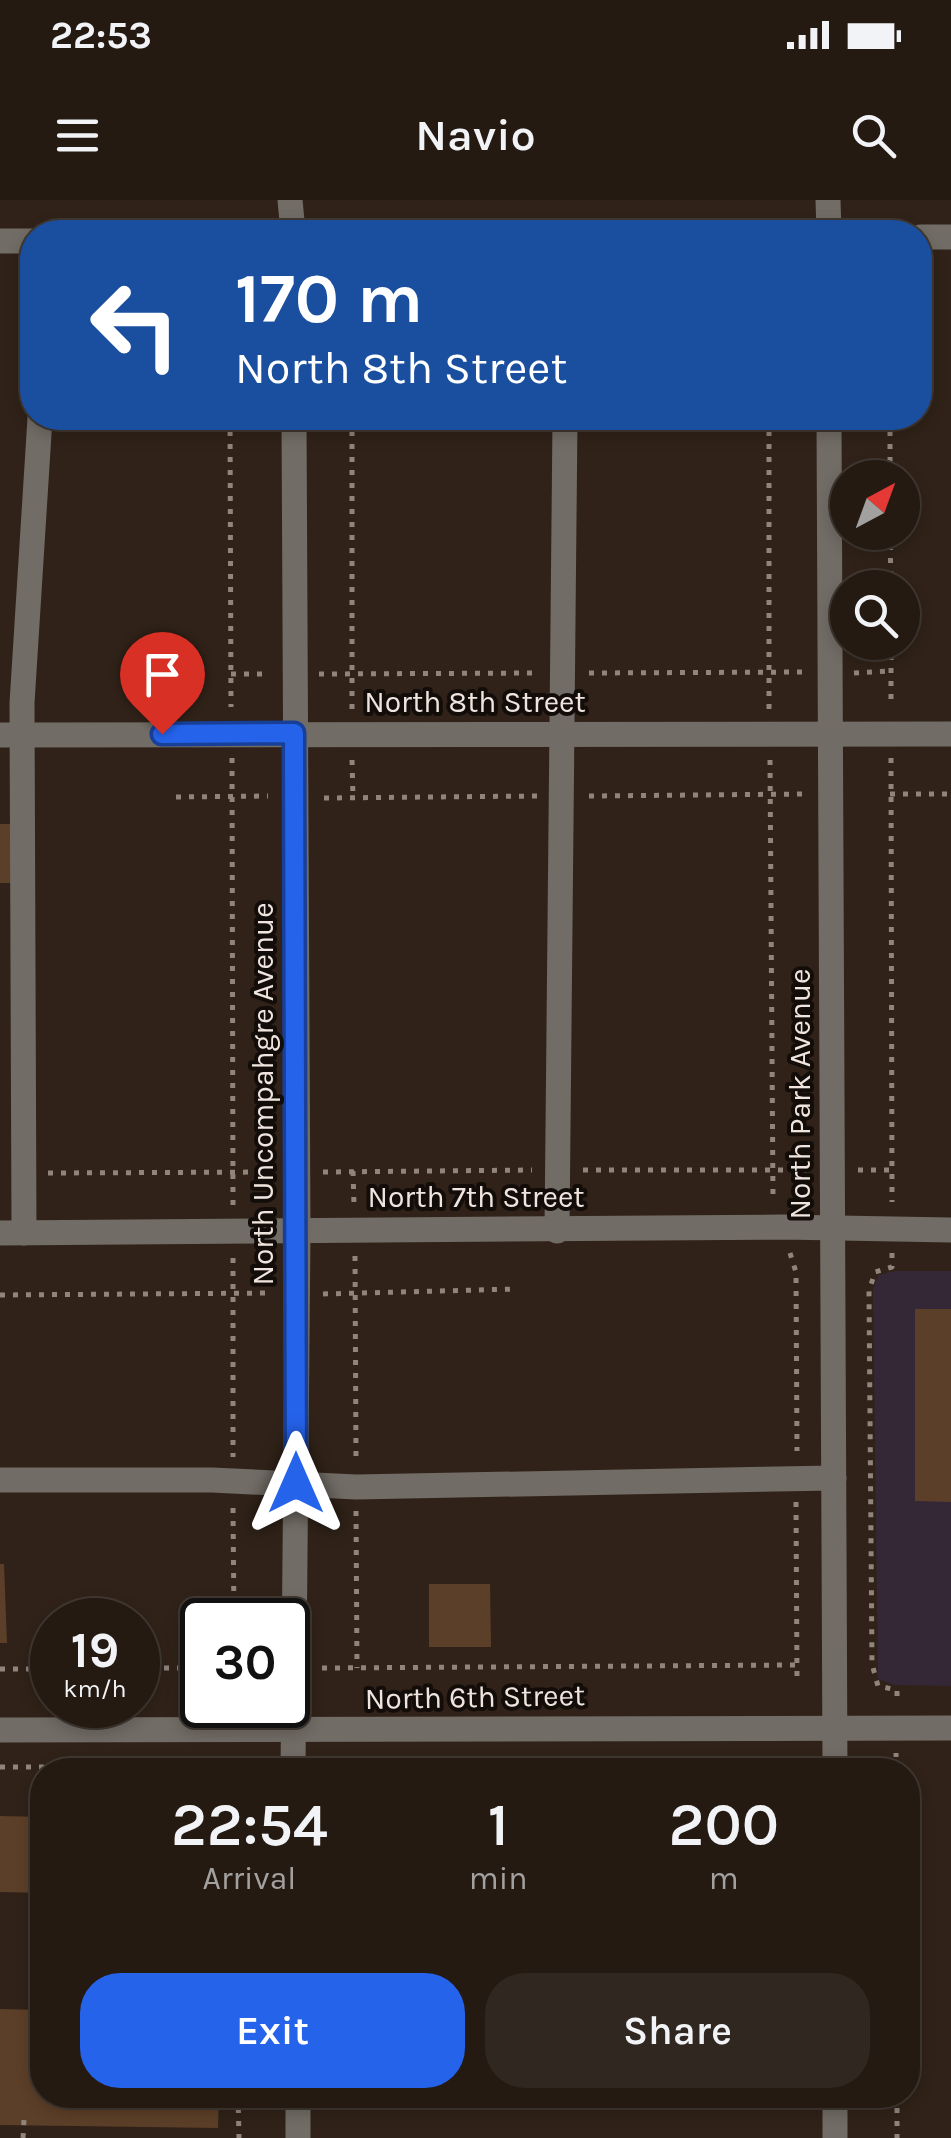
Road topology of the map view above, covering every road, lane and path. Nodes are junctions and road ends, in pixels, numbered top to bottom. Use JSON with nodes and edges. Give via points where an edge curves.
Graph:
{"nodes":[{"id":1,"x":39,"y":430,"type":"edge"},
{"id":2,"x":230,"y":430,"type":"edge"},
{"id":3,"x":294,"y":430,"type":"edge"},
{"id":4,"x":352,"y":430,"type":"edge"},
{"id":5,"x":565,"y":430,"type":"edge"},
{"id":6,"x":769,"y":430,"type":"edge"},
{"id":7,"x":829,"y":430,"type":"edge"},
{"id":8,"x":890,"y":430,"type":"edge"},
{"id":9,"x":890,"y":460,"type":"edge"},
{"id":10,"x":770,"y":732,"type":"junction"},
{"id":11,"x":294,"y":733,"type":"junction"},
{"id":12,"x":830,"y":733,"type":"junction"},
{"id":13,"x":12,"y":734,"type":"edge"},
{"id":14,"x":231,"y":734,"type":"junction"},
{"id":15,"x":352,"y":734,"type":"junction"},
{"id":16,"x":951,"y":734,"type":"edge"},
{"id":17,"x":564,"y":735,"type":"junction"},
{"id":18,"x":770,"y":794,"type":"junction"},
{"id":19,"x":831,"y":794,"type":"junction"},
{"id":20,"x":890,"y":794,"type":"dead end"},
{"id":21,"x":951,"y":794,"type":"edge"},
{"id":22,"x":563,"y":796,"type":"junction"},
{"id":23,"x":176,"y":797,"type":"dead end"},
{"id":24,"x":230,"y":797,"type":"junction"},
{"id":25,"x":293,"y":798,"type":"junction"},
{"id":26,"x":353,"y":798,"type":"junction"},
{"id":27,"x":354,"y":1170,"type":"dead end"},
{"id":28,"x":558,"y":1170,"type":"junction"},
{"id":29,"x":772,"y":1171,"type":"junction"},
{"id":30,"x":232,"y":1216,"type":"dead end"},
{"id":31,"x":782,"y":1227,"type":"junction"},
{"id":32,"x":834,"y":1227,"type":"junction"},
{"id":33,"x":355,"y":1230,"type":"junction"},
{"id":34,"x":951,"y":1230,"type":"edge"},
{"id":35,"x":557,"y":1231,"type":"junction"},
{"id":36,"x":298,"y":1232,"type":"junction"},
{"id":37,"x":12,"y":1233,"type":"edge"},
{"id":38,"x":233,"y":1248,"type":"dead end"},
{"id":39,"x":516,"y":1288,"type":"dead end"},
{"id":40,"x":355,"y":1293,"type":"junction"},
{"id":41,"x":234,"y":1294,"type":"junction"},
{"id":42,"x":284,"y":1294,"type":"dead end"},
{"id":43,"x":318,"y":1294,"type":"dead end"},
{"id":44,"x":0,"y":1295,"type":"edge"},
{"id":45,"x":834,"y":1478,"type":"junction"},
{"id":46,"x":0,"y":1480,"type":"edge"},
{"id":47,"x":796,"y":1480,"type":"junction"},
{"id":48,"x":233,"y":1481,"type":"junction"},
{"id":49,"x":296,"y":1483,"type":"junction"},
{"id":50,"x":356,"y":1487,"type":"junction"},
{"id":51,"x":234,"y":1598,"type":"edge"},
{"id":52,"x":796,"y":1665,"type":"junction"},
{"id":53,"x":30,"y":1668,"type":"edge"},
{"id":54,"x":319,"y":1668,"type":"dead end"},
{"id":55,"x":357,"y":1668,"type":"junction"},
{"id":56,"x":0,"y":1669,"type":"edge"},
{"id":57,"x":797,"y":1679,"type":"dead end"},
{"id":58,"x":834,"y":1727,"type":"junction"},
{"id":59,"x":951,"y":1728,"type":"edge"},
{"id":60,"x":0,"y":1730,"type":"edge"},
{"id":61,"x":293,"y":1732,"type":"junction"},
{"id":62,"x":293,"y":1758,"type":"edge"},
{"id":63,"x":835,"y":1758,"type":"edge"},
{"id":64,"x":0,"y":1766,"type":"edge"},
{"id":65,"x":30,"y":1766,"type":"edge"},
{"id":66,"x":238,"y":2108,"type":"edge"},
{"id":67,"x":298,"y":2108,"type":"edge"},
{"id":68,"x":835,"y":2108,"type":"edge"},
{"id":69,"x":896,"y":2108,"type":"edge"},
{"id":70,"x":24,"y":2120,"type":"dead end"},
{"id":71,"x":24,"y":2138,"type":"edge"},
{"id":72,"x":239,"y":2138,"type":"edge"},
{"id":73,"x":298,"y":2138,"type":"edge"},
{"id":74,"x":835,"y":2138,"type":"edge"},
{"id":75,"x":897,"y":2138,"type":"edge"}],
"edges":[{"from":1,"to":13,"type":"street"},
{"from":2,"to":14,"type":"path"},
{"from":3,"to":11,"type":"street","name":"North Uncompahgre Avenue"},
{"from":4,"to":15,"type":"path"},
{"from":5,"to":17,"type":"street"},
{"from":6,"to":10,"type":"path"},
{"from":7,"to":12,"type":"street","name":"North Park Avenue"},
{"from":8,"to":9,"type":"path"},
{"from":10,"to":12,"type":"street","name":"North 8th Street"},
{"from":10,"to":17,"type":"street","name":"North 8th Street"},
{"from":10,"to":18,"type":"path"},
{"from":11,"to":14,"type":"street","name":"North 8th Street"},
{"from":11,"to":15,"type":"street","name":"North 8th Street"},
{"from":11,"to":25,"type":"street","name":"North Uncompahgre Avenue"},
{"from":12,"to":16,"type":"street","name":"North 8th Street"},
{"from":12,"to":19,"type":"street","name":"North Park Avenue"},
{"from":13,"to":14,"type":"street","name":"North 8th Street"},
{"from":13,"to":37,"type":"street"},
{"from":14,"to":24,"type":"path"},
{"from":15,"to":17,"type":"street","name":"North 8th Street"},
{"from":15,"to":26,"type":"path"},
{"from":17,"to":22,"type":"street"},
{"from":18,"to":19,"type":"path"},
{"from":18,"to":22,"type":"path"},
{"from":18,"to":29,"type":"path"},
{"from":19,"to":32,"type":"street","name":"North Park Avenue"},
{"from":20,"to":21,"type":"path"},
{"from":22,"to":26,"type":"path"},
{"from":22,"to":28,"type":"street"},
{"from":23,"to":24,"type":"path"},
{"from":24,"to":25,"type":"path"},
{"from":24,"to":30,"type":"path"},
{"from":25,"to":26,"type":"path"},
{"from":25,"to":36,"type":"street","name":"North Uncompahgre Avenue"},
{"from":27,"to":33,"type":"path"},
{"from":28,"to":29,"type":"path"},
{"from":28,"to":35,"type":"street"},
{"from":29,"to":31,"type":"path"},
{"from":31,"to":32,"type":"street","name":"North 7th Street"},
{"from":31,"to":35,"type":"street","name":"North 7th Street"},
{"from":31,"to":47,"type":"path","via":[[796,1272]]},
{"from":32,"to":34,"type":"street","name":"North 7th Street"},
{"from":32,"to":45,"type":"street","name":"North Park Avenue"},
{"from":33,"to":35,"type":"street","name":"North 7th Street"},
{"from":33,"to":36,"type":"street","name":"North 7th Street"},
{"from":33,"to":40,"type":"path"},
{"from":36,"to":37,"type":"street","name":"North 7th Street"},
{"from":36,"to":49,"type":"street","name":"North Uncompahgre Avenue"},
{"from":38,"to":41,"type":"path"},
{"from":39,"to":40,"type":"path"},
{"from":40,"to":43,"type":"path"},
{"from":40,"to":50,"type":"path"},
{"from":41,"to":42,"type":"path"},
{"from":41,"to":44,"type":"path"},
{"from":41,"to":48,"type":"path"},
{"from":45,"to":47,"type":"street"},
{"from":45,"to":58,"type":"street","name":"North Park Avenue"},
{"from":46,"to":48,"type":"street"},
{"from":47,"to":50,"type":"street"},
{"from":47,"to":52,"type":"path"},
{"from":48,"to":49,"type":"street"},
{"from":48,"to":51,"type":"path"},
{"from":49,"to":50,"type":"street"},
{"from":49,"to":61,"type":"street","name":"North Uncompahgre Avenue"},
{"from":50,"to":55,"type":"path"},
{"from":52,"to":55,"type":"path"},
{"from":52,"to":57,"type":"path"},
{"from":53,"to":56,"type":"path"},
{"from":54,"to":55,"type":"path"},
{"from":58,"to":59,"type":"street","name":"North 6th Street"},
{"from":58,"to":61,"type":"street","name":"North 6th Street"},
{"from":58,"to":63,"type":"street","name":"North Park Avenue"},
{"from":60,"to":61,"type":"street","name":"North 6th Street"},
{"from":61,"to":62,"type":"street","name":"North Uncompahgre Avenue"},
{"from":64,"to":65,"type":"path"},
{"from":66,"to":72,"type":"path"},
{"from":67,"to":73,"type":"street"},
{"from":68,"to":74,"type":"street"},
{"from":69,"to":75,"type":"path"},
{"from":70,"to":71,"type":"path"}]}
